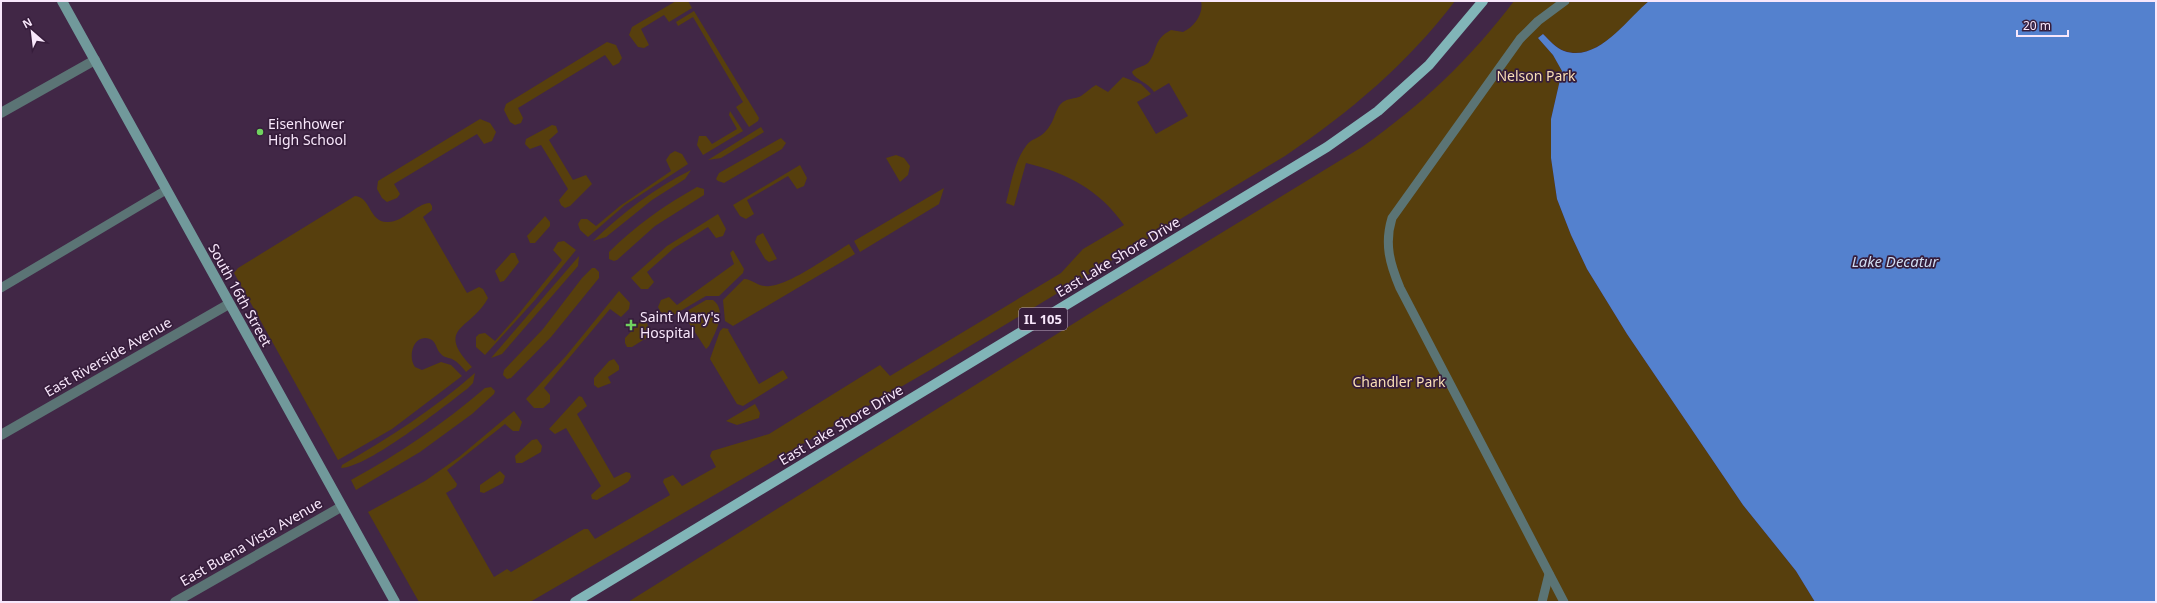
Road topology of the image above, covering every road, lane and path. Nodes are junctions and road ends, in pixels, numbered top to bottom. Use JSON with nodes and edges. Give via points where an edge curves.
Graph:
{"nodes":[{"id":1,"x":62,"y":1,"type":"edge"},
{"id":2,"x":1483,"y":1,"type":"edge"},
{"id":3,"x":1565,"y":1,"type":"edge"},
{"id":4,"x":95,"y":60,"type":"junction"},
{"id":5,"x":1,"y":113,"type":"edge"},
{"id":6,"x":166,"y":190,"type":"junction"},
{"id":7,"x":1,"y":288,"type":"edge"},
{"id":8,"x":229,"y":304,"type":"junction"},
{"id":9,"x":1,"y":435,"type":"edge"},
{"id":10,"x":341,"y":507,"type":"junction"},
{"id":11,"x":1549,"y":574,"type":"junction"},
{"id":12,"x":175,"y":602,"type":"edge"},
{"id":13,"x":395,"y":602,"type":"edge"},
{"id":14,"x":575,"y":602,"type":"edge"},
{"id":15,"x":1542,"y":602,"type":"edge"},
{"id":16,"x":1564,"y":602,"type":"edge"}],
"edges":[{"from":1,"to":4,"type":"street","name":"South 16th Street"},
{"from":2,"to":14,"type":"main road","name":"East Lake Shore Drive","number":"IL 105","via":[[1429,65],[1378,111],[1327,147]]},
{"from":3,"to":11,"type":"lane","via":[[1538,21],[1520,39],[1399,207],[1392,218],[1387,245],[1400,288]]},
{"from":4,"to":5,"type":"street"},
{"from":4,"to":6,"type":"street","name":"South 16th Street"},
{"from":6,"to":7,"type":"lane"},
{"from":6,"to":8,"type":"street","name":"South 16th Street"},
{"from":8,"to":9,"type":"street","name":"East Riverside Avenue"},
{"from":8,"to":10,"type":"street","name":"South 16th Street"},
{"from":10,"to":12,"type":"street","name":"East Buena Vista Avenue"},
{"from":10,"to":13,"type":"street","name":"South 16th Street"},
{"from":11,"to":15,"type":"lane"},
{"from":11,"to":16,"type":"lane"}]}
